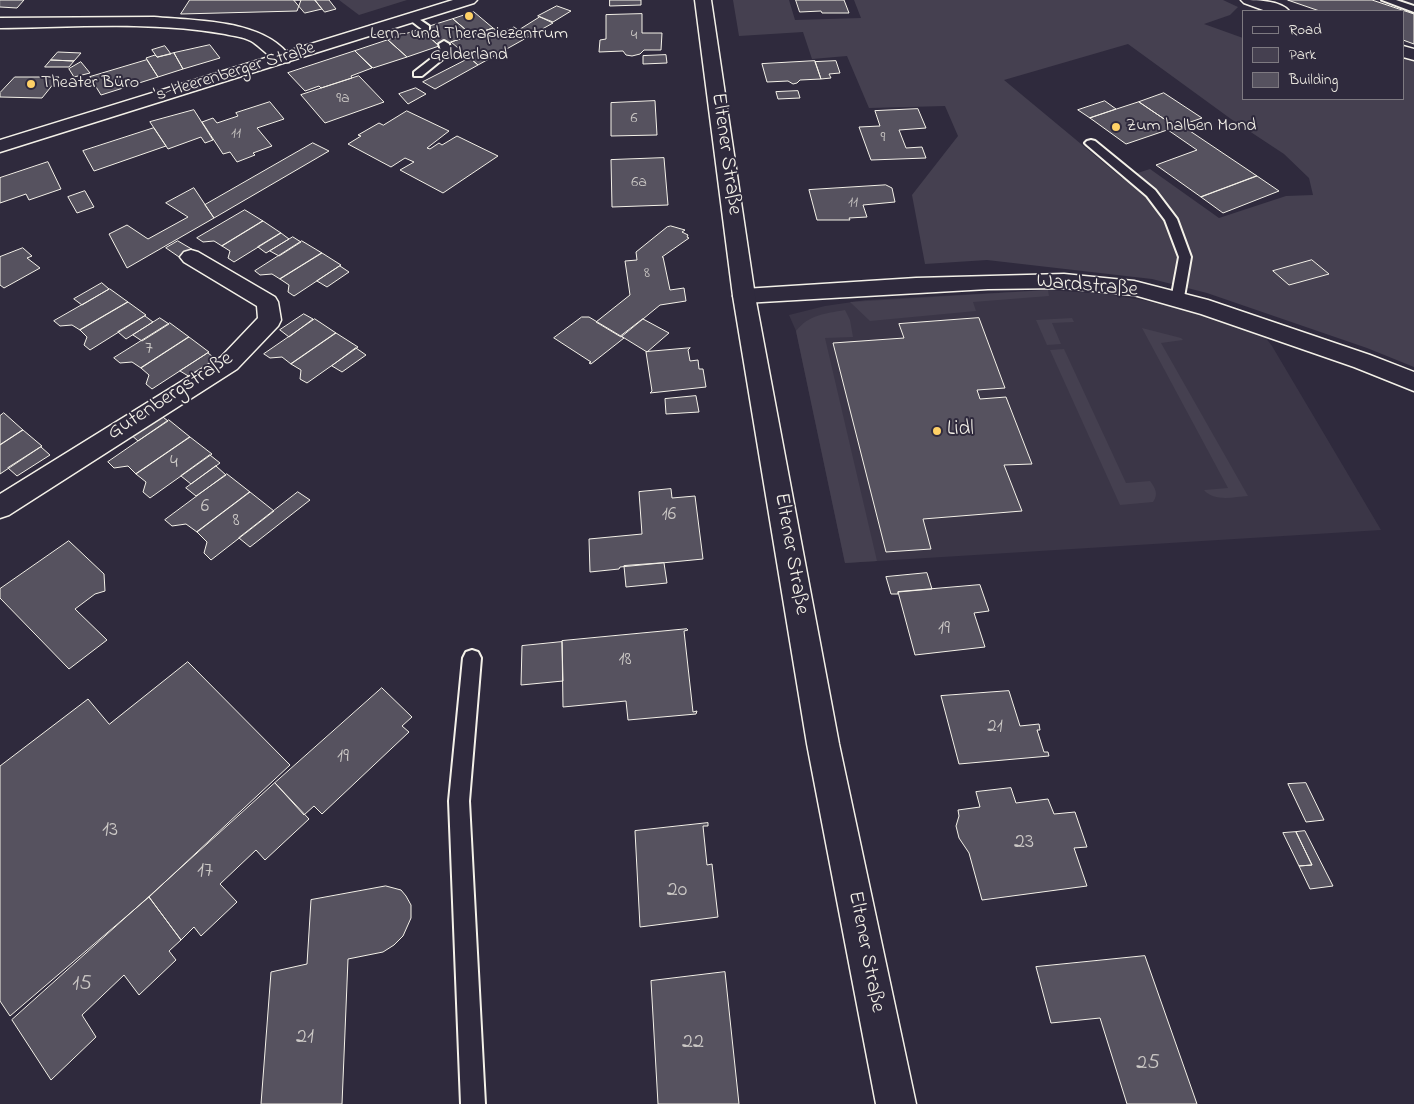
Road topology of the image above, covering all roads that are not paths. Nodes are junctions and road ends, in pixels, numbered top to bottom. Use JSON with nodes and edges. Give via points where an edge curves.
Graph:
{"nodes":[{"id":1,"x":469,"y":0,"type":"edge"},
{"id":2,"x":704,"y":0,"type":"edge"},
{"id":3,"x":1249,"y":0,"type":"edge"},
{"id":4,"x":1387,"y":0,"type":"edge"},
{"id":5,"x":1414,"y":9,"type":"edge"},
{"id":6,"x":1278,"y":10,"type":"edge"},
{"id":7,"x":412,"y":18,"type":"junction"},
{"id":8,"x":0,"y":23,"type":"edge"},
{"id":9,"x":426,"y":28,"type":"dead end"},
{"id":10,"x":444,"y":44,"type":"dead end"},
{"id":11,"x":283,"y":58,"type":"junction"},
{"id":12,"x":418,"y":74,"type":"dead end"},
{"id":13,"x":1091,"y":143,"type":"dead end"},
{"id":14,"x":0,"y":146,"type":"edge"},
{"id":15,"x":191,"y":257,"type":"dead end"},
{"id":16,"x":744,"y":296,"type":"junction"},
{"id":17,"x":1178,"y":300,"type":"junction"},
{"id":18,"x":1414,"y":382,"type":"edge"},
{"id":19,"x":0,"y":507,"type":"edge"},
{"id":20,"x":472,"y":658,"type":"dead end"},
{"id":21,"x":892,"y":1102,"type":"edge"},
{"id":22,"x":473,"y":1104,"type":"edge"}],
"edges":[{"from":1,"to":7,"type":"street","name":"'s-Heerenberger Straße"},
{"from":2,"to":16,"type":"street","name":"Eltener Straße"},
{"from":3,"to":6,"type":"street"},
{"from":4,"to":5,"type":"lane"},
{"from":7,"to":9,"type":"lane"},
{"from":7,"to":11,"type":"street","name":"'s-Heerenberger Straße"},
{"from":8,"to":11,"type":"street","via":[[154,22],[224,29],[254,36]]},
{"from":10,"to":12,"type":"lane","via":[[446,52]]},
{"from":11,"to":14,"type":"street","name":"'s-Heerenberger Straße"},
{"from":13,"to":17,"type":"lane","via":[[1151,193],[1170,219],[1185,257]]},
{"from":15,"to":19,"type":"street","name":"Gutenbergstraße","via":[[267,302],[270,320],[230,363]]},
{"from":16,"to":17,"type":"street","name":"Wardstraße","via":[[916,285],[1064,281],[1134,288]]},
{"from":16,"to":21,"type":"street","name":"Eltener Straße","via":[[823,744]]},
{"from":17,"to":18,"type":"street","name":"Wardstraße","via":[[1362,361]]},
{"from":20,"to":22,"type":"lane","via":[[459,801]]}]}
